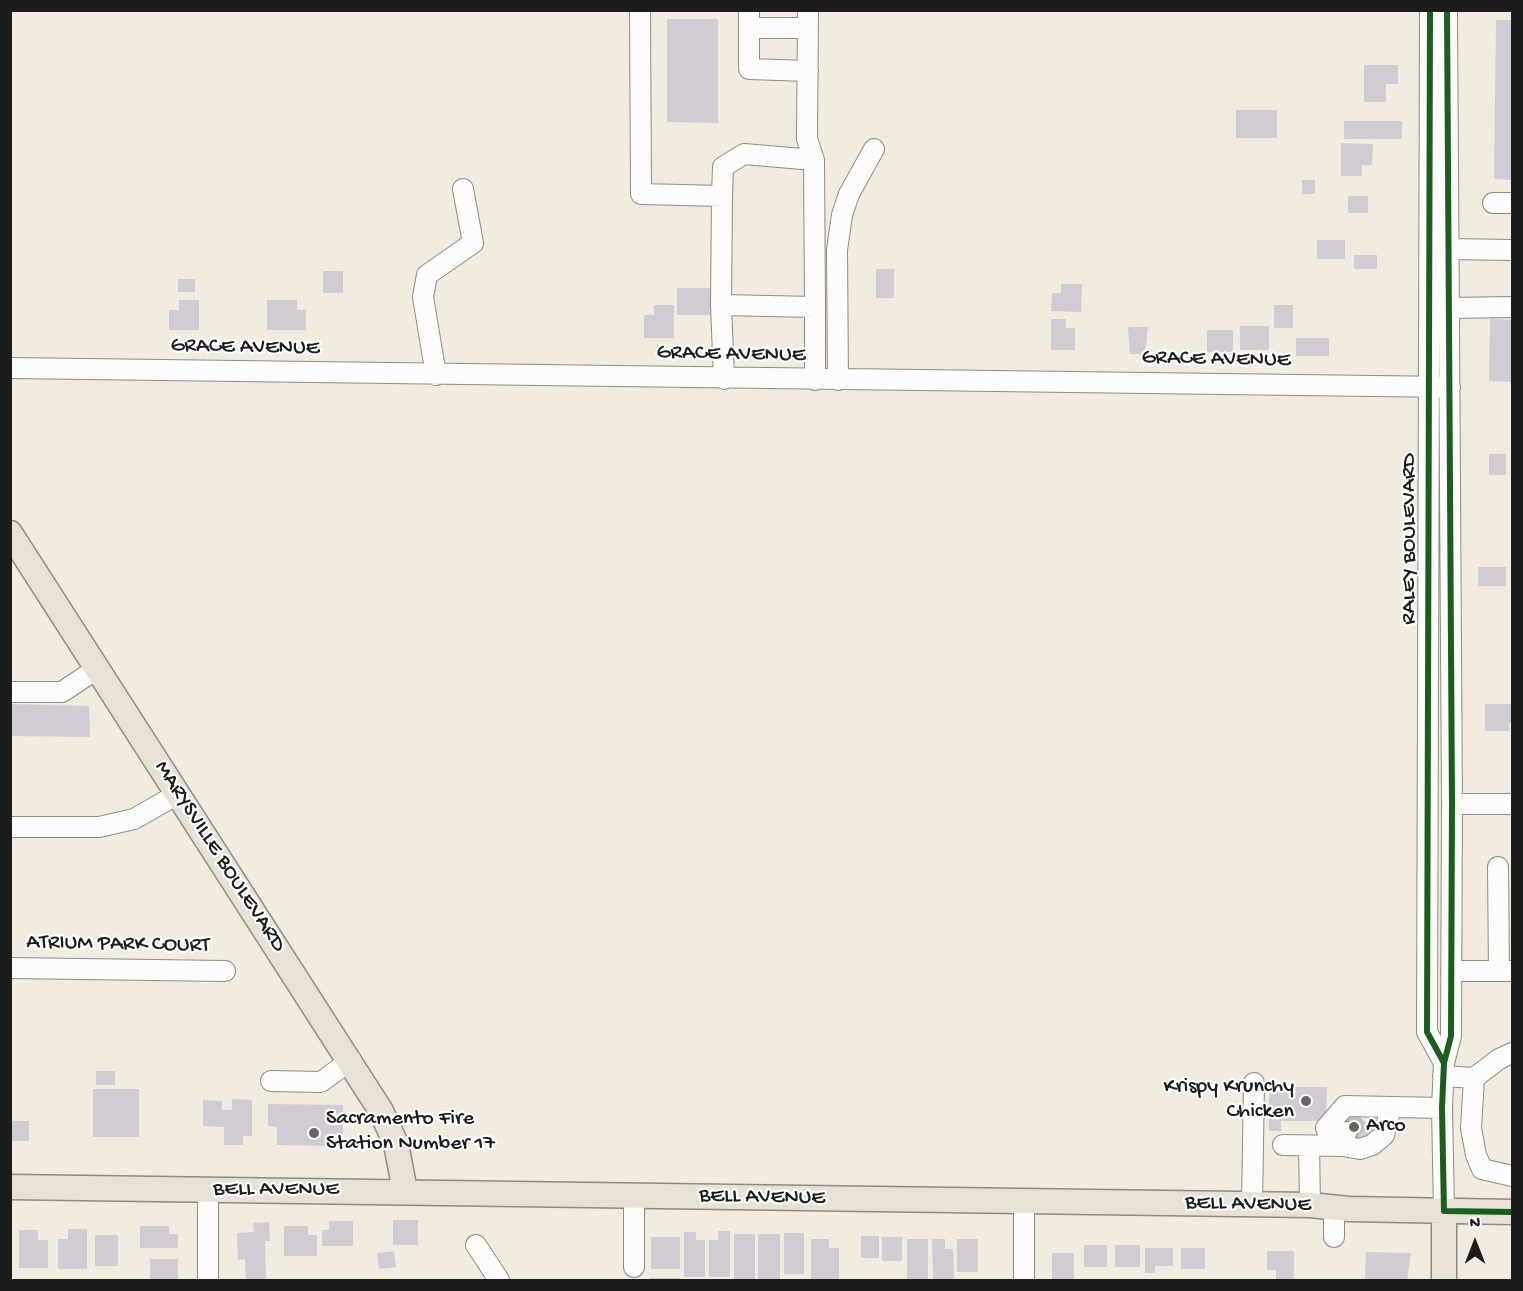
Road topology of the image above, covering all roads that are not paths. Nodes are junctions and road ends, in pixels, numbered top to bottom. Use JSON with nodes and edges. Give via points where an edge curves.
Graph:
{"nodes":[{"id":1,"x":640,"y":10,"type":"edge"},
{"id":2,"x":1430,"y":10,"type":"edge"},
{"id":3,"x":1448,"y":10,"type":"edge"},
{"id":4,"x":749,"y":19,"type":"edge"},
{"id":5,"x":808,"y":19,"type":"edge"},
{"id":6,"x":807,"y":71,"type":"junction"},
{"id":7,"x":874,"y":149,"type":"dead end"},
{"id":8,"x":814,"y":160,"type":"junction"},
{"id":9,"x":463,"y":189,"type":"dead end"},
{"id":10,"x":722,"y":196,"type":"junction"},
{"id":11,"x":1448,"y":249,"type":"junction"},
{"id":12,"x":1512,"y":250,"type":"edge"},
{"id":13,"x":721,"y":305,"type":"junction"},
{"id":14,"x":816,"y":307,"type":"junction"},
{"id":15,"x":1512,"y":307,"type":"edge"},
{"id":16,"x":1449,"y":308,"type":"junction"},
{"id":17,"x":10,"y":369,"type":"edge"},
{"id":18,"x":436,"y":375,"type":"junction"},
{"id":19,"x":724,"y":379,"type":"junction"},
{"id":20,"x":815,"y":380,"type":"junction"},
{"id":21,"x":838,"y":380,"type":"junction"},
{"id":22,"x":1430,"y":386,"type":"junction"},
{"id":23,"x":1450,"y":387,"type":"junction"},
{"id":24,"x":10,"y":533,"type":"edge"},
{"id":25,"x":98,"y":668,"type":"junction"},
{"id":26,"x":10,"y":692,"type":"edge"},
{"id":27,"x":178,"y":794,"type":"junction"},
{"id":28,"x":1452,"y":804,"type":"junction"},
{"id":29,"x":1512,"y":804,"type":"edge"},
{"id":30,"x":10,"y":827,"type":"edge"},
{"id":31,"x":1498,"y":867,"type":"dead end"},
{"id":32,"x":10,"y":968,"type":"edge"},
{"id":33,"x":225,"y":971,"type":"dead end"},
{"id":34,"x":1451,"y":971,"type":"junction"},
{"id":35,"x":1506,"y":971,"type":"edge"},
{"id":36,"x":1512,"y":1053,"type":"edge"},
{"id":37,"x":351,"y":1060,"type":"junction"},
{"id":38,"x":1443,"y":1070,"type":"junction"},
{"id":39,"x":1474,"y":1078,"type":"junction"},
{"id":40,"x":271,"y":1081,"type":"dead end"},
{"id":41,"x":1254,"y":1083,"type":"dead end"},
{"id":42,"x":1442,"y":1108,"type":"junction"},
{"id":43,"x":1376,"y":1111,"type":"junction"},
{"id":44,"x":1471,"y":1128,"type":"junction"},
{"id":45,"x":1442,"y":1129,"type":"junction"},
{"id":46,"x":1340,"y":1139,"type":"junction"},
{"id":47,"x":1283,"y":1145,"type":"dead end"},
{"id":48,"x":1309,"y":1146,"type":"junction"},
{"id":49,"x":1512,"y":1176,"type":"edge"},
{"id":50,"x":10,"y":1187,"type":"edge"},
{"id":51,"x":208,"y":1190,"type":"junction"},
{"id":52,"x":405,"y":1191,"type":"junction"},
{"id":53,"x":634,"y":1196,"type":"junction"},
{"id":54,"x":1023,"y":1202,"type":"junction"},
{"id":55,"x":1252,"y":1204,"type":"junction"},
{"id":56,"x":1310,"y":1205,"type":"junction"},
{"id":57,"x":1334,"y":1208,"type":"junction"},
{"id":58,"x":1444,"y":1211,"type":"junction"},
{"id":59,"x":1512,"y":1212,"type":"edge"},
{"id":60,"x":1334,"y":1237,"type":"dead end"},
{"id":61,"x":476,"y":1245,"type":"dead end"},
{"id":62,"x":634,"y":1267,"type":"dead end"},
{"id":63,"x":208,"y":1281,"type":"edge"},
{"id":64,"x":499,"y":1281,"type":"edge"},
{"id":65,"x":1024,"y":1281,"type":"edge"},
{"id":66,"x":1444,"y":1281,"type":"edge"}],
"edges":[{"from":1,"to":10,"type":"street","via":[[641,194]]},
{"from":2,"to":22,"type":"street","name":"RALEY BOULEVARD"},
{"from":3,"to":11,"type":"street","name":"RALEY BOULEVARD"},
{"from":4,"to":5,"type":"street"},
{"from":4,"to":6,"type":"street","via":[[749,69]]},
{"from":5,"to":6,"type":"street"},
{"from":6,"to":8,"type":"street","via":[[807,139]]},
{"from":7,"to":21,"type":"street","via":[[842,215],[837,260]]},
{"from":8,"to":10,"type":"street","via":[[744,154],[723,167]]},
{"from":8,"to":14,"type":"street"},
{"from":9,"to":18,"type":"street","via":[[473,243],[427,275],[423,297]]},
{"from":10,"to":13,"type":"street"},
{"from":11,"to":12,"type":"street"},
{"from":11,"to":16,"type":"street","name":"RALEY BOULEVARD"},
{"from":13,"to":14,"type":"street"},
{"from":13,"to":19,"type":"street"},
{"from":14,"to":20,"type":"street"},
{"from":15,"to":16,"type":"street"},
{"from":16,"to":23,"type":"street","name":"RALEY BOULEVARD"},
{"from":17,"to":18,"type":"street","name":"GRACE AVENUE"},
{"from":18,"to":19,"type":"street","name":"GRACE AVENUE"},
{"from":19,"to":20,"type":"street","name":"GRACE AVENUE"},
{"from":20,"to":21,"type":"street","name":"GRACE AVENUE"},
{"from":21,"to":22,"type":"street","name":"GRACE AVENUE"},
{"from":22,"to":23,"type":"street","name":"GRACE AVENUE"},
{"from":22,"to":38,"type":"street","name":"RALEY BOULEVARD","via":[[1427,1032]]},
{"from":23,"to":28,"type":"street","name":"RALEY BOULEVARD"},
{"from":24,"to":25,"type":"main road","name":"MARYSVILLE BOULEVARD"},
{"from":25,"to":26,"type":"street","via":[[62,692]]},
{"from":25,"to":27,"type":"main road","name":"MARYSVILLE BOULEVARD"},
{"from":27,"to":30,"type":"street","via":[[134,819],[99,827]]},
{"from":27,"to":37,"type":"main road","name":"MARYSVILLE BOULEVARD"},
{"from":28,"to":29,"type":"street"},
{"from":28,"to":34,"type":"street","name":"RALEY BOULEVARD"},
{"from":31,"to":35,"type":"street"},
{"from":32,"to":33,"type":"street","name":"ATRIUM PARK COURT"},
{"from":34,"to":35,"type":"street"},
{"from":34,"to":38,"type":"street","name":"RALEY BOULEVARD","via":[[1451,1036]]},
{"from":36,"to":39,"type":"street"},
{"from":37,"to":40,"type":"street","via":[[321,1082]]},
{"from":37,"to":52,"type":"main road","name":"MARYSVILLE BOULEVARD","via":[[390,1126]]},
{"from":38,"to":39,"type":"street"},
{"from":38,"to":42,"type":"street","name":"RALEY BOULEVARD"},
{"from":39,"to":44,"type":"street"},
{"from":41,"to":55,"type":"street"},
{"from":42,"to":43,"type":"street"},
{"from":42,"to":45,"type":"street","name":"RALEY BOULEVARD"},
{"from":43,"to":46,"type":"street","via":[[1384,1135],[1372,1145],[1360,1149]]},
{"from":43,"to":46,"type":"street","via":[[1345,1106],[1326,1128]]},
{"from":44,"to":45,"type":"street"},
{"from":44,"to":49,"type":"street","via":[[1482,1169]]},
{"from":45,"to":58,"type":"street","name":"RALEY BOULEVARD"},
{"from":46,"to":48,"type":"street"},
{"from":47,"to":48,"type":"street"},
{"from":48,"to":56,"type":"street"},
{"from":50,"to":51,"type":"main road","name":"BELL AVENUE"},
{"from":51,"to":52,"type":"main road","name":"BELL AVENUE"},
{"from":51,"to":63,"type":"street"},
{"from":52,"to":53,"type":"main road","name":"BELL AVENUE"},
{"from":53,"to":54,"type":"main road","name":"BELL AVENUE"},
{"from":53,"to":62,"type":"street"},
{"from":54,"to":55,"type":"main road","name":"BELL AVENUE"},
{"from":54,"to":65,"type":"street"},
{"from":55,"to":56,"type":"main road","name":"BELL AVENUE"},
{"from":56,"to":57,"type":"main road","name":"BELL AVENUE"},
{"from":57,"to":58,"type":"main road","name":"BELL AVENUE"},
{"from":57,"to":60,"type":"street"},
{"from":58,"to":59,"type":"main road","name":"BELL AVENUE"},
{"from":58,"to":66,"type":"main road","name":"RALEY BOULEVARD"},
{"from":61,"to":64,"type":"street"}]}
